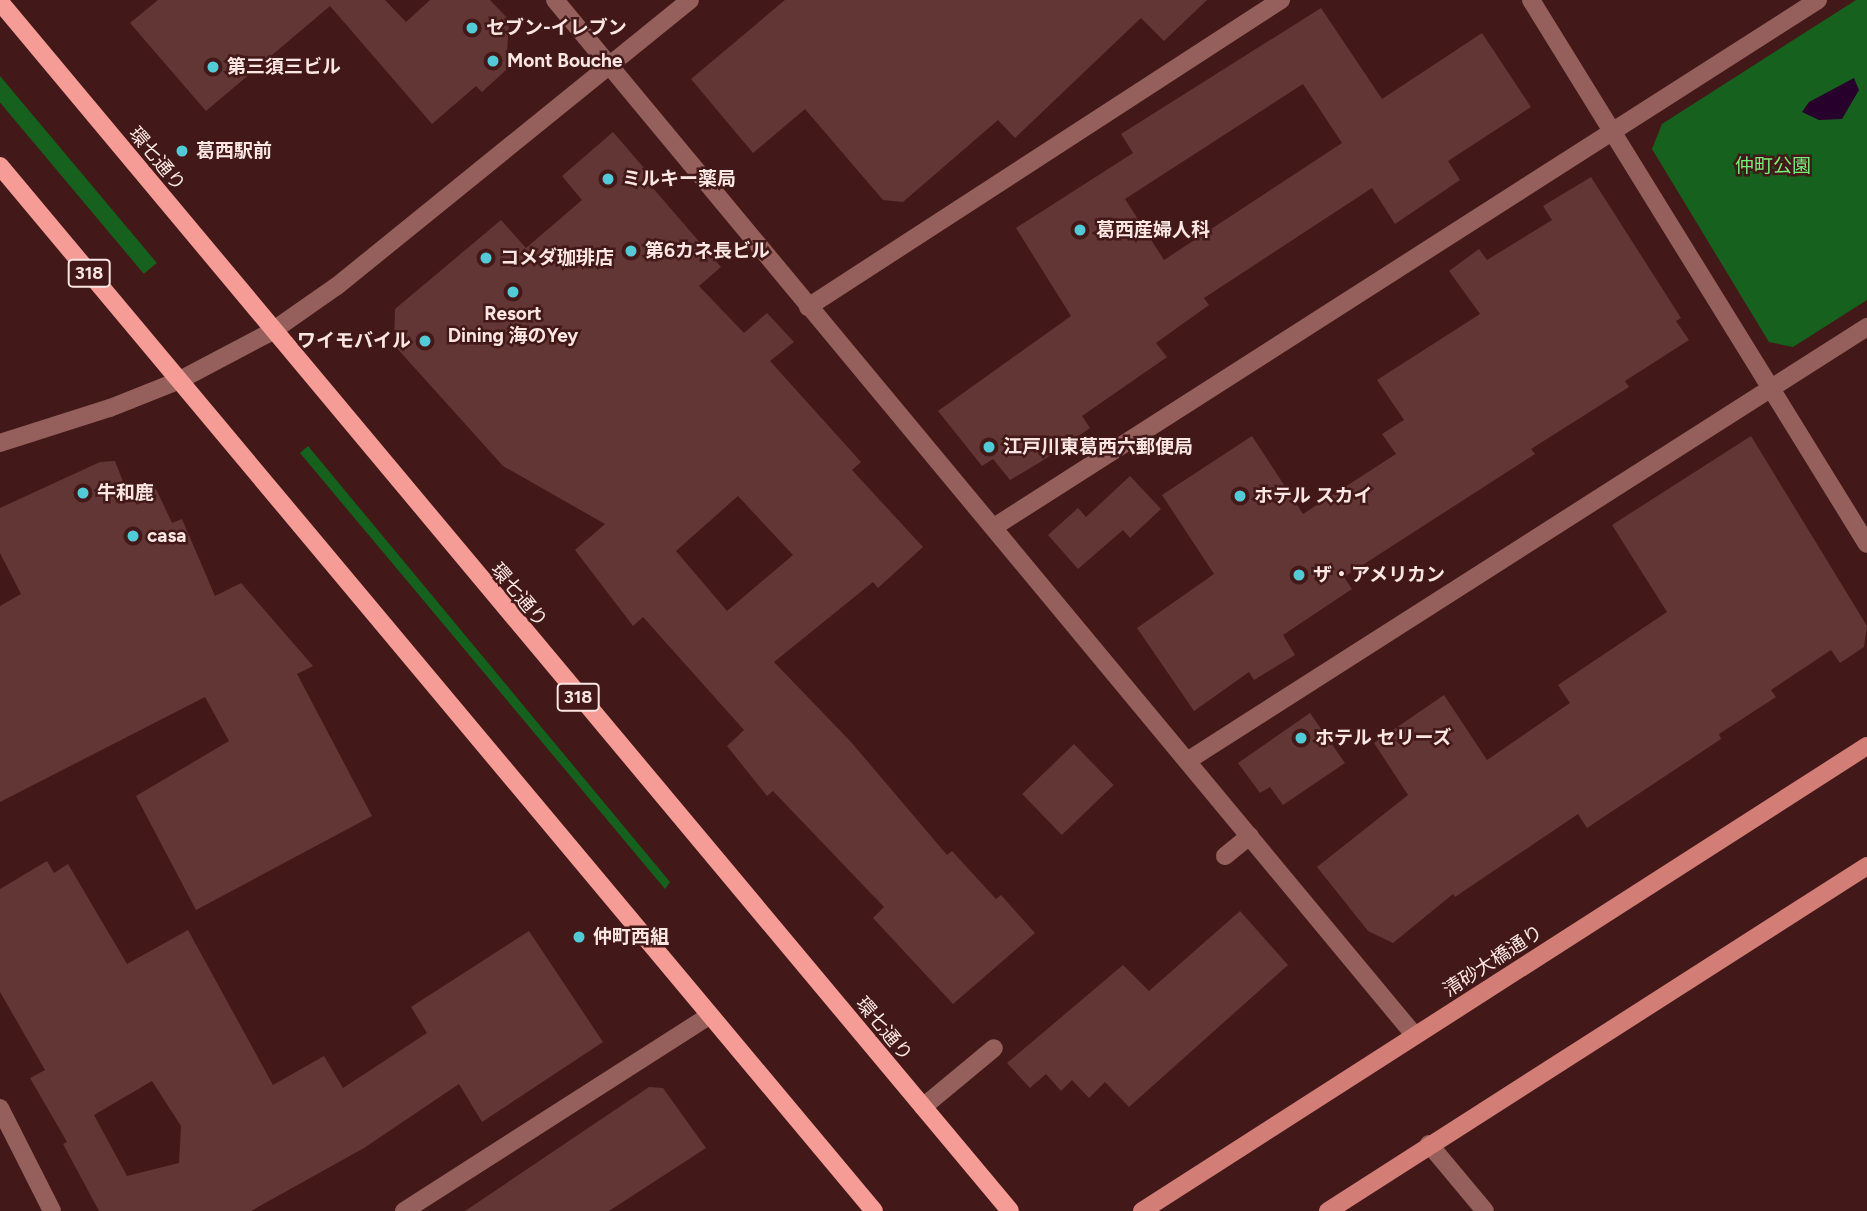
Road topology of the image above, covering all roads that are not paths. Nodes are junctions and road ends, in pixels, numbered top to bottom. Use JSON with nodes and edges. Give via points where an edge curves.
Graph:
{"nodes":[{"id":1,"x":555,"y":0,"type":"edge"},
{"id":2,"x":690,"y":0,"type":"edge"},
{"id":3,"x":1281,"y":0,"type":"edge"},
{"id":4,"x":1531,"y":0,"type":"edge"},
{"id":5,"x":1818,"y":0,"type":"edge"},
{"id":6,"x":0,"y":2,"type":"edge"},
{"id":7,"x":608,"y":65,"type":"junction"},
{"id":8,"x":1611,"y":133,"type":"junction"},
{"id":9,"x":0,"y":166,"type":"edge"},
{"id":10,"x":808,"y":307,"type":"junction"},
{"id":11,"x":1867,"y":327,"type":"edge"},
{"id":12,"x":271,"y":332,"type":"junction"},
{"id":13,"x":178,"y":381,"type":"junction"},
{"id":14,"x":1771,"y":388,"type":"junction"},
{"id":15,"x":0,"y":443,"type":"edge"},
{"id":16,"x":994,"y":527,"type":"junction"},
{"id":17,"x":1867,"y":544,"type":"edge"},
{"id":18,"x":1867,"y":746,"type":"edge"},
{"id":19,"x":1187,"y":761,"type":"junction"},
{"id":20,"x":1250,"y":836,"type":"junction"},
{"id":21,"x":1225,"y":856,"type":"dead end"},
{"id":22,"x":1867,"y":866,"type":"edge"},
{"id":23,"x":709,"y":1016,"type":"junction"},
{"id":24,"x":1415,"y":1036,"type":"junction"},
{"id":25,"x":994,"y":1048,"type":"dead end"},
{"id":26,"x":923,"y":1107,"type":"junction"},
{"id":27,"x":0,"y":1108,"type":"edge"},
{"id":28,"x":1429,"y":1144,"type":"junction"},
{"id":29,"x":52,"y":1211,"type":"edge"},
{"id":30,"x":404,"y":1211,"type":"edge"},
{"id":31,"x":874,"y":1211,"type":"edge"},
{"id":32,"x":1010,"y":1211,"type":"edge"},
{"id":33,"x":1142,"y":1211,"type":"edge"},
{"id":34,"x":1328,"y":1211,"type":"edge"},
{"id":35,"x":1485,"y":1211,"type":"edge"}],
"edges":[{"from":1,"to":7,"type":"street"},
{"from":2,"to":7,"type":"street"},
{"from":3,"to":10,"type":"street"},
{"from":4,"to":8,"type":"street"},
{"from":5,"to":8,"type":"street"},
{"from":6,"to":12,"type":"main road","name":"環七通り","number":"318"},
{"from":7,"to":10,"type":"street"},
{"from":7,"to":12,"type":"street","via":[[337,286]]},
{"from":8,"to":14,"type":"street"},
{"from":8,"to":16,"type":"street"},
{"from":9,"to":13,"type":"main road","number":"318"},
{"from":10,"to":16,"type":"street"},
{"from":11,"to":14,"type":"street"},
{"from":12,"to":13,"type":"street"},
{"from":12,"to":26,"type":"main road","name":"環七通り","number":"318"},
{"from":13,"to":15,"type":"street"},
{"from":13,"to":23,"type":"main road","number":"318"},
{"from":14,"to":17,"type":"street"},
{"from":14,"to":19,"type":"street"},
{"from":16,"to":19,"type":"street"},
{"from":18,"to":24,"type":"main road","name":"清砂大橋通り"},
{"from":19,"to":20,"type":"street"},
{"from":20,"to":21,"type":"street"},
{"from":20,"to":24,"type":"street"},
{"from":22,"to":28,"type":"main road"},
{"from":23,"to":30,"type":"street"},
{"from":23,"to":31,"type":"main road","number":"318"},
{"from":24,"to":33,"type":"main road","name":"清砂大橋通り"},
{"from":25,"to":26,"type":"street"},
{"from":26,"to":32,"type":"main road","name":"環七通り","number":"318"},
{"from":27,"to":29,"type":"street"},
{"from":28,"to":34,"type":"main road"},
{"from":28,"to":35,"type":"street"}]}
